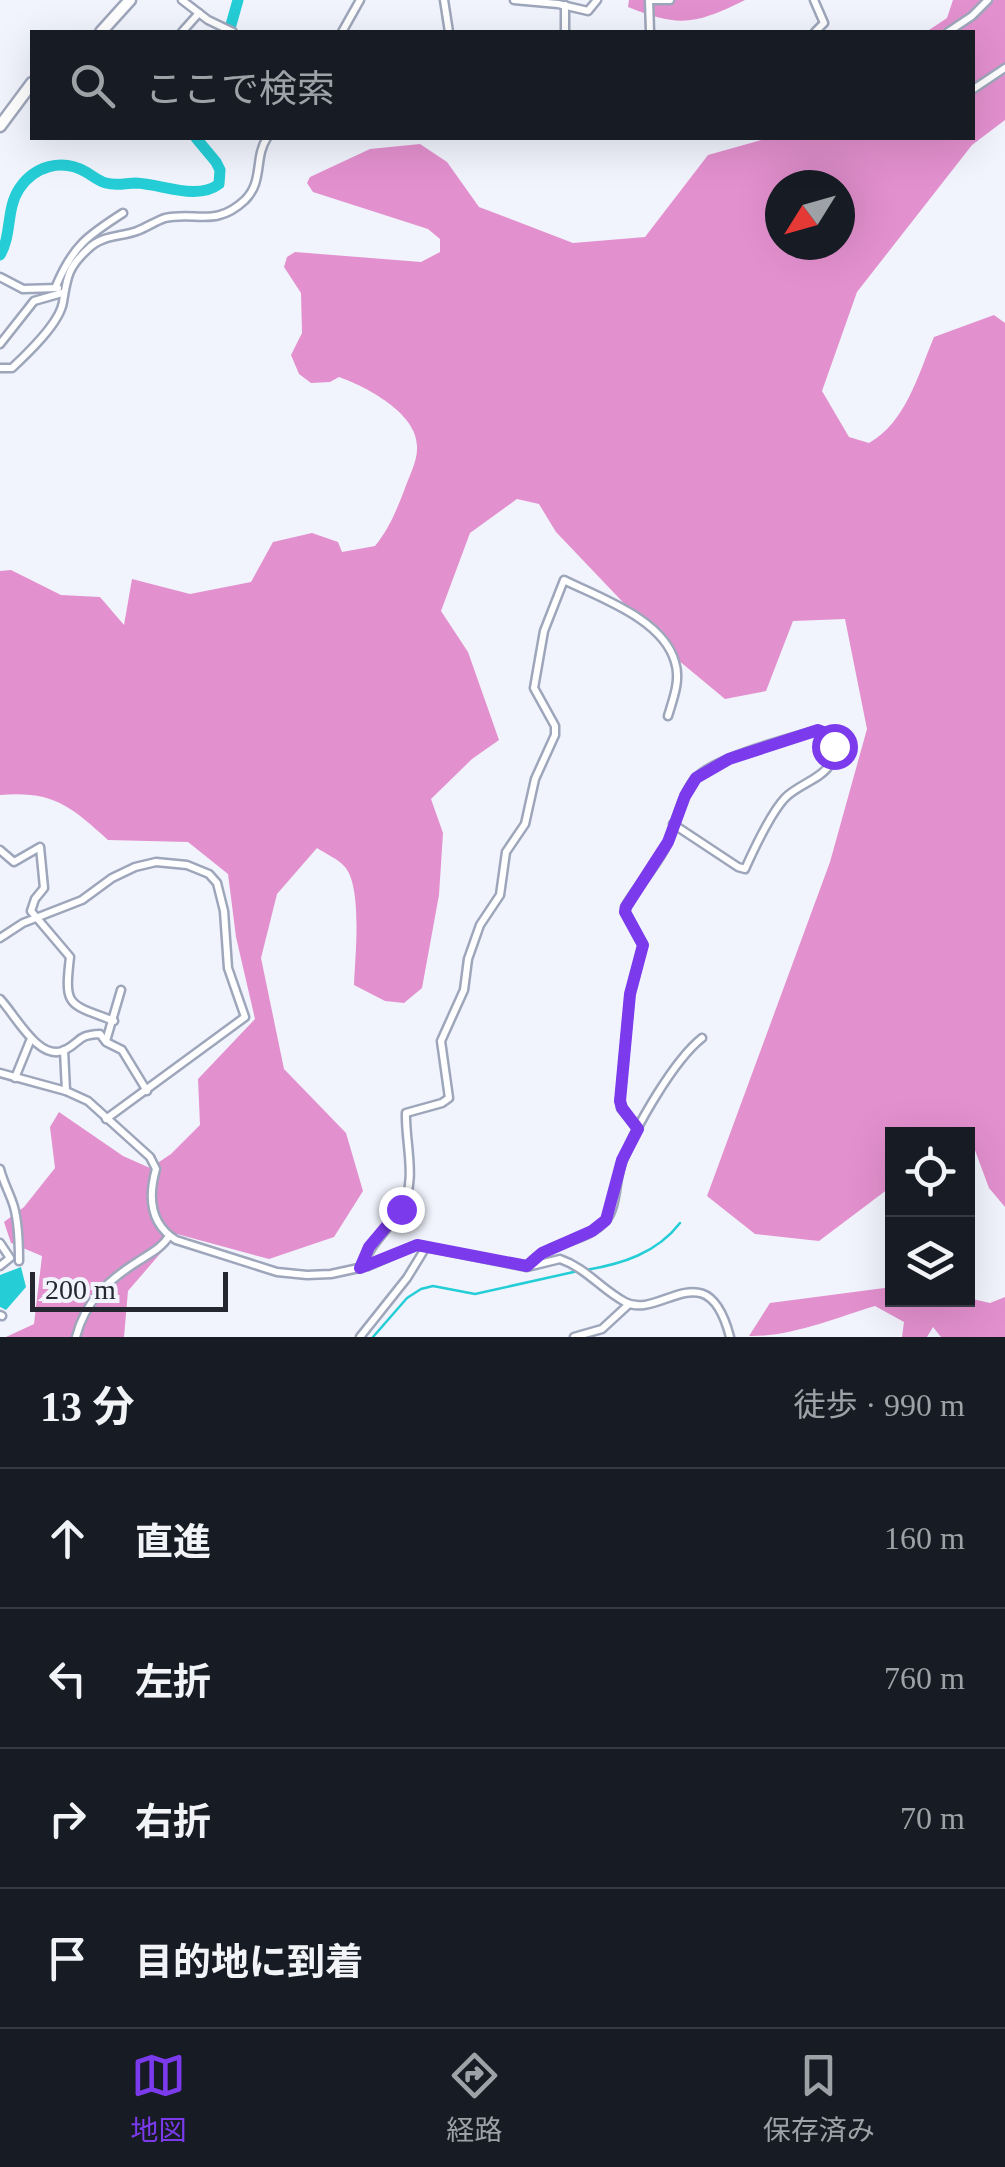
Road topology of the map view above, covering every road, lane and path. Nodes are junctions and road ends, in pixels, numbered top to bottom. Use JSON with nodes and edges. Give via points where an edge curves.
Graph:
{"nodes":[{"id":1,"x":130,"y":0,"type":"edge"},
{"id":2,"x":182,"y":0,"type":"edge"},
{"id":3,"x":360,"y":0,"type":"edge"},
{"id":4,"x":444,"y":0,"type":"edge"},
{"id":5,"x":514,"y":0,"type":"edge"},
{"id":6,"x":596,"y":0,"type":"edge"},
{"id":7,"x":650,"y":0,"type":"edge"},
{"id":8,"x":670,"y":0,"type":"edge"},
{"id":9,"x":814,"y":0,"type":"edge"},
{"id":10,"x":988,"y":0,"type":"edge"},
{"id":11,"x":565,"y":6,"type":"junction"},
{"id":12,"x":199,"y":13,"type":"junction"},
{"id":13,"x":103,"y":30,"type":"edge"},
{"id":14,"x":184,"y":30,"type":"edge"},
{"id":15,"x":227,"y":30,"type":"edge"},
{"id":16,"x":343,"y":30,"type":"edge"},
{"id":17,"x":449,"y":30,"type":"edge"},
{"id":18,"x":565,"y":30,"type":"edge"},
{"id":19,"x":650,"y":30,"type":"edge"},
{"id":20,"x":817,"y":30,"type":"edge"},
{"id":21,"x":951,"y":30,"type":"edge"},
{"id":22,"x":1005,"y":68,"type":"edge"},
{"id":23,"x":975,"y":88,"type":"edge"},
{"id":24,"x":30,"y":89,"type":"edge"},
{"id":25,"x":0,"y":126,"type":"edge"},
{"id":26,"x":266,"y":140,"type":"edge"},
{"id":27,"x":123,"y":213,"type":"dead end"},
{"id":28,"x":0,"y":277,"type":"edge"},
{"id":29,"x":59,"y":290,"type":"junction"},
{"id":30,"x":0,"y":344,"type":"edge"},
{"id":31,"x":0,"y":368,"type":"edge"},
{"id":32,"x":668,"y":716,"type":"dead end"},
{"id":33,"x":673,"y":824,"type":"junction"},
{"id":34,"x":0,"y":850,"type":"edge"},
{"id":35,"x":36,"y":918,"type":"junction"},
{"id":36,"x":0,"y":938,"type":"edge"},
{"id":37,"x":121,"y":990,"type":"dead end"},
{"id":38,"x":0,"y":999,"type":"edge"},
{"id":39,"x":114,"y":1021,"type":"junction"},
{"id":40,"x":702,"y":1038,"type":"dead end"},
{"id":41,"x":30,"y":1041,"type":"junction"},
{"id":42,"x":106,"y":1042,"type":"junction"},
{"id":43,"x":64,"y":1050,"type":"junction"},
{"id":44,"x":0,"y":1073,"type":"edge"},
{"id":45,"x":14,"y":1078,"type":"junction"},
{"id":46,"x":66,"y":1091,"type":"junction"},
{"id":47,"x":147,"y":1091,"type":"junction"},
{"id":48,"x":106,"y":1119,"type":"junction"},
{"id":49,"x":638,"y":1129,"type":"junction"},
{"id":50,"x":0,"y":1168,"type":"edge"},
{"id":51,"x":169,"y":1236,"type":"junction"},
{"id":52,"x":0,"y":1243,"type":"edge"},
{"id":53,"x":426,"y":1246,"type":"junction"},
{"id":54,"x":19,"y":1261,"type":"dead end"},
{"id":55,"x":0,"y":1266,"type":"edge"},
{"id":56,"x":527,"y":1266,"type":"junction"},
{"id":57,"x":360,"y":1268,"type":"junction"},
{"id":58,"x":628,"y":1304,"type":"junction"},
{"id":59,"x":76,"y":1337,"type":"edge"},
{"id":60,"x":360,"y":1337,"type":"edge"},
{"id":61,"x":574,"y":1337,"type":"edge"},
{"id":62,"x":730,"y":1337,"type":"edge"}],
"edges":[{"from":1,"to":13,"type":"main road"},
{"from":2,"to":12,"type":"street"},
{"from":3,"to":16,"type":"street"},
{"from":4,"to":17,"type":"street"},
{"from":5,"to":11,"type":"street"},
{"from":6,"to":11,"type":"street","via":[[588,11]]},
{"from":7,"to":8,"type":"street"},
{"from":7,"to":19,"type":"street"},
{"from":9,"to":20,"type":"street","via":[[824,23]]},
{"from":10,"to":21,"type":"street"},
{"from":11,"to":18,"type":"street"},
{"from":12,"to":14,"type":"street"},
{"from":12,"to":15,"type":"street"},
{"from":22,"to":23,"type":"street"},
{"from":24,"to":25,"type":"main road"},
{"from":26,"to":29,"type":"street","via":[[255,188],[244,201],[214,218],[167,218],[99,240]]},
{"from":27,"to":29,"type":"street","via":[[84,237],[67,260]]},
{"from":28,"to":29,"type":"street","via":[[23,289]]},
{"from":29,"to":30,"type":"street","via":[[34,301]]},
{"from":29,"to":31,"type":"street","via":[[63,302],[44,334],[12,368]]},
{"from":32,"to":57,"type":"street","via":[[678,675],[660,636],[564,580],[544,630],[534,688],[555,735],[535,779],[526,824],[506,852],[500,895],[480,925],[464,990],[442,1041],[449,1098],[406,1113],[407,1193]]},
{"from":33,"to":33,"type":"street","via":[[696,778],[712,767],[818,730],[834,746],[823,773],[784,799],[745,868]]},
{"from":33,"to":49,"type":"street","via":[[625,912],[643,945],[630,994],[620,1101]]},
{"from":34,"to":35,"type":"street","via":[[14,862],[40,848],[44,888],[31,911]]},
{"from":35,"to":36,"type":"street"},
{"from":35,"to":39,"type":"street","via":[[70,958],[69,999]]},
{"from":35,"to":47,"type":"street","via":[[156,862],[187,865],[217,883],[228,968],[245,1017]]},
{"from":37,"to":39,"type":"street"},
{"from":38,"to":41,"type":"street"},
{"from":39,"to":42,"type":"street"},
{"from":40,"to":49,"type":"street","via":[[688,1048]]},
{"from":41,"to":43,"type":"street"},
{"from":41,"to":45,"type":"street"},
{"from":42,"to":43,"type":"street","via":[[100,1034],[82,1035]]},
{"from":42,"to":47,"type":"street","via":[[122,1050]]},
{"from":43,"to":46,"type":"street"},
{"from":44,"to":45,"type":"street"},
{"from":45,"to":46,"type":"street"},
{"from":46,"to":48,"type":"street"},
{"from":47,"to":48,"type":"street"},
{"from":48,"to":51,"type":"street","via":[[150,1157],[156,1169],[154,1218]]},
{"from":49,"to":56,"type":"street","via":[[606,1220]]},
{"from":50,"to":54,"type":"street","via":[[20,1240]]},
{"from":51,"to":57,"type":"street","via":[[277,1272]]},
{"from":51,"to":59,"type":"street","via":[[88,1304]]},
{"from":52,"to":55,"type":"street","via":[[10,1258]]},
{"from":53,"to":56,"type":"street"},
{"from":53,"to":57,"type":"street"},
{"from":53,"to":60,"type":"street"},
{"from":56,"to":58,"type":"street","via":[[552,1259],[571,1263]]},
{"from":58,"to":61,"type":"street","via":[[602,1329]]},
{"from":58,"to":62,"type":"street","via":[[697,1292],[716,1307]]}]}
